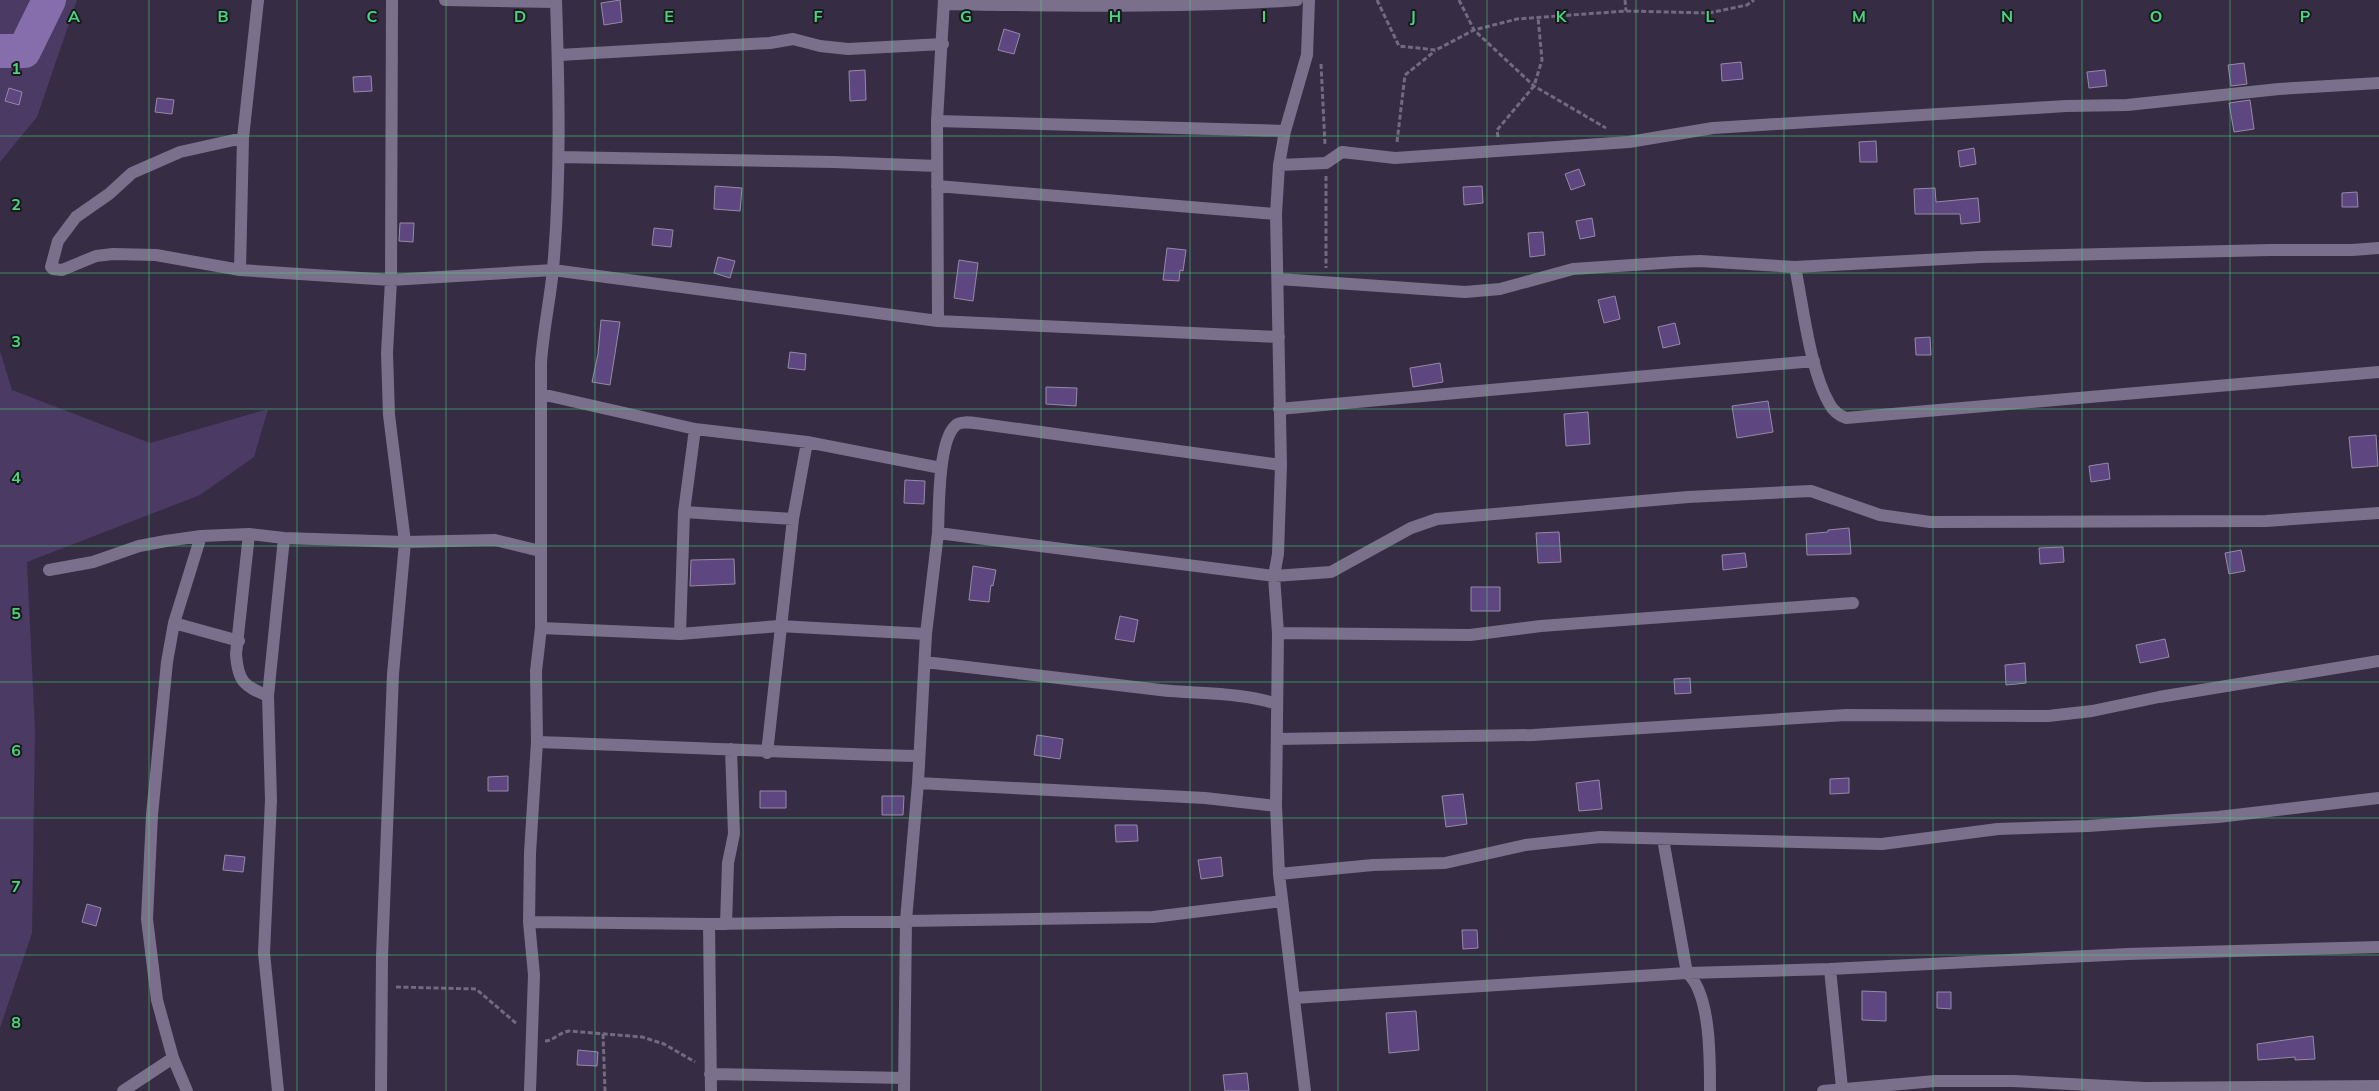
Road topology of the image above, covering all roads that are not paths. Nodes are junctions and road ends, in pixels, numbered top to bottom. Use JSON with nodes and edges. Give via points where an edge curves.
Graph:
{"nodes":[{"id":1,"x":258,"y":0,"type":"edge"},
{"id":2,"x":392,"y":0,"type":"edge"},
{"id":3,"x":445,"y":0,"type":"edge"},
{"id":4,"x":1297,"y":0,"type":"edge"},
{"id":5,"x":1310,"y":0,"type":"edge"},
{"id":6,"x":556,"y":1,"type":"edge"},
{"id":7,"x":944,"y":2,"type":"edge"},
{"id":8,"x":942,"y":44,"type":"junction"},
{"id":9,"x":558,"y":55,"type":"junction"},
{"id":10,"x":2379,"y":84,"type":"edge"},
{"id":11,"x":937,"y":121,"type":"junction"},
{"id":12,"x":1285,"y":131,"type":"junction"},
{"id":13,"x":243,"y":138,"type":"junction"},
{"id":14,"x":559,"y":157,"type":"junction"},
{"id":15,"x":1279,"y":165,"type":"junction"},
{"id":16,"x":937,"y":166,"type":"junction"},
{"id":17,"x":937,"y":186,"type":"junction"},
{"id":18,"x":1276,"y":214,"type":"junction"},
{"id":19,"x":2379,"y":248,"type":"edge"},
{"id":20,"x":1795,"y":267,"type":"junction"},
{"id":21,"x":240,"y":270,"type":"junction"},
{"id":22,"x":553,"y":270,"type":"junction"},
{"id":23,"x":1279,"y":279,"type":"junction"},
{"id":24,"x":391,"y":280,"type":"junction"},
{"id":25,"x":938,"y":321,"type":"junction"},
{"id":26,"x":1279,"y":337,"type":"junction"},
{"id":27,"x":1814,"y":361,"type":"junction"},
{"id":28,"x":2379,"y":372,"type":"edge"},
{"id":29,"x":540,"y":394,"type":"junction"},
{"id":30,"x":1279,"y":409,"type":"junction"},
{"id":31,"x":695,"y":429,"type":"junction"},
{"id":32,"x":807,"y":442,"type":"junction"},
{"id":33,"x":1281,"y":466,"type":"junction"},
{"id":34,"x":941,"y":468,"type":"junction"},
{"id":35,"x":684,"y":512,"type":"junction"},
{"id":36,"x":2379,"y":513,"type":"edge"},
{"id":37,"x":793,"y":519,"type":"junction"},
{"id":38,"x":938,"y":533,"type":"junction"},
{"id":39,"x":249,"y":534,"type":"junction"},
{"id":40,"x":201,"y":536,"type":"junction"},
{"id":41,"x":284,"y":538,"type":"junction"},
{"id":42,"x":405,"y":542,"type":"junction"},
{"id":43,"x":540,"y":551,"type":"junction"},
{"id":44,"x":49,"y":570,"type":"dead end"},
{"id":45,"x":1274,"y":576,"type":"junction"},
{"id":46,"x":1853,"y":603,"type":"dead end"},
{"id":47,"x":174,"y":623,"type":"junction"},
{"id":48,"x":780,"y":626,"type":"junction"},
{"id":49,"x":541,"y":628,"type":"junction"},
{"id":50,"x":1278,"y":633,"type":"junction"},
{"id":51,"x":680,"y":634,"type":"junction"},
{"id":52,"x":926,"y":634,"type":"junction"},
{"id":53,"x":239,"y":641,"type":"junction"},
{"id":54,"x":2379,"y":661,"type":"edge"},
{"id":55,"x":926,"y":662,"type":"junction"},
{"id":56,"x":268,"y":696,"type":"junction"},
{"id":57,"x":1277,"y":704,"type":"junction"},
{"id":58,"x":1277,"y":739,"type":"junction"},
{"id":59,"x":537,"y":742,"type":"junction"},
{"id":60,"x":731,"y":749,"type":"junction"},
{"id":61,"x":766,"y":753,"type":"junction"},
{"id":62,"x":919,"y":756,"type":"junction"},
{"id":63,"x":918,"y":784,"type":"junction"},
{"id":64,"x":2379,"y":798,"type":"edge"},
{"id":65,"x":1276,"y":806,"type":"junction"},
{"id":66,"x":1663,"y":839,"type":"junction"},
{"id":67,"x":1279,"y":874,"type":"junction"},
{"id":68,"x":1282,"y":901,"type":"junction"},
{"id":69,"x":906,"y":920,"type":"junction"},
{"id":70,"x":529,"y":922,"type":"junction"},
{"id":71,"x":709,"y":924,"type":"junction"},
{"id":72,"x":726,"y":924,"type":"junction"},
{"id":73,"x":2379,"y":947,"type":"edge"},
{"id":74,"x":1830,"y":969,"type":"junction"},
{"id":75,"x":1687,"y":974,"type":"junction"},
{"id":76,"x":1294,"y":998,"type":"junction"},
{"id":77,"x":173,"y":1058,"type":"junction"},
{"id":78,"x":710,"y":1074,"type":"junction"},
{"id":79,"x":904,"y":1085,"type":"edge"},
{"id":80,"x":2379,"y":1086,"type":"edge"},
{"id":81,"x":1842,"y":1088,"type":"junction"},
{"id":82,"x":123,"y":1091,"type":"edge"},
{"id":83,"x":186,"y":1091,"type":"edge"},
{"id":84,"x":278,"y":1091,"type":"edge"},
{"id":85,"x":382,"y":1091,"type":"edge"},
{"id":86,"x":530,"y":1091,"type":"edge"},
{"id":87,"x":711,"y":1091,"type":"edge"},
{"id":88,"x":1305,"y":1091,"type":"edge"},
{"id":89,"x":1710,"y":1091,"type":"edge"},
{"id":90,"x":1822,"y":1091,"type":"edge"}],
"edges":[{"from":1,"to":13,"type":"street"},
{"from":2,"to":24,"type":"street"},
{"from":3,"to":6,"type":"street"},
{"from":4,"to":7,"type":"street","via":[[1072,6]]},
{"from":5,"to":12,"type":"street","via":[[1307,55]]},
{"from":6,"to":9,"type":"street"},
{"from":7,"to":8,"type":"street"},
{"from":8,"to":9,"type":"street","via":[[848,49],[793,39]]},
{"from":8,"to":11,"type":"street"},
{"from":9,"to":14,"type":"street"},
{"from":10,"to":15,"type":"street","via":[[2279,89],[2127,104],[1713,128],[1629,142],[1396,158],[1342,152],[1326,163]]},
{"from":11,"to":12,"type":"street"},
{"from":11,"to":16,"type":"street"},
{"from":12,"to":15,"type":"street"},
{"from":13,"to":21,"type":"street"},
{"from":13,"to":21,"type":"street","via":[[180,152],[127,176],[109,194],[76,217],[58,241],[50,267],[62,270],[96,256],[113,254],[156,256]]},
{"from":14,"to":16,"type":"street"},
{"from":14,"to":22,"type":"street"},
{"from":15,"to":18,"type":"street"},
{"from":16,"to":17,"type":"street"},
{"from":17,"to":18,"type":"street"},
{"from":17,"to":25,"type":"street"},
{"from":18,"to":23,"type":"street"},
{"from":19,"to":20,"type":"street","via":[[1981,257]]},
{"from":20,"to":23,"type":"street","via":[[1700,261],[1573,268],[1500,289],[1465,292]]},
{"from":20,"to":27,"type":"street"},
{"from":21,"to":24,"type":"street"},
{"from":22,"to":24,"type":"street"},
{"from":22,"to":25,"type":"street"},
{"from":22,"to":29,"type":"street","via":[[543,330]]},
{"from":23,"to":26,"type":"street"},
{"from":24,"to":42,"type":"street","via":[[387,353],[389,415]]},
{"from":25,"to":26,"type":"street"},
{"from":26,"to":30,"type":"street"},
{"from":27,"to":28,"type":"street","via":[[1829,403],[1838,415],[1846,418]]},
{"from":27,"to":30,"type":"street"},
{"from":29,"to":31,"type":"street"},
{"from":29,"to":43,"type":"street"},
{"from":30,"to":33,"type":"street"},
{"from":31,"to":32,"type":"street"},
{"from":31,"to":35,"type":"street"},
{"from":32,"to":34,"type":"street"},
{"from":32,"to":37,"type":"street"},
{"from":33,"to":34,"type":"street","via":[[961,423],[953,428]]},
{"from":33,"to":45,"type":"street","via":[[1278,554]]},
{"from":34,"to":38,"type":"street"},
{"from":35,"to":37,"type":"street"},
{"from":35,"to":51,"type":"street"},
{"from":36,"to":45,"type":"street","via":[[2266,521],[1930,522],[1880,515],[1812,491],[1688,497],[1437,519],[1410,528],[1331,572]]},
{"from":37,"to":48,"type":"street"},
{"from":38,"to":45,"type":"street"},
{"from":38,"to":52,"type":"street"},
{"from":39,"to":40,"type":"street"},
{"from":39,"to":41,"type":"street"},
{"from":39,"to":53,"type":"street"},
{"from":40,"to":44,"type":"street","via":[[139,546],[93,562]]},
{"from":40,"to":47,"type":"street"},
{"from":41,"to":42,"type":"street"},
{"from":41,"to":56,"type":"street"},
{"from":42,"to":43,"type":"street","via":[[495,540]]},
{"from":42,"to":85,"type":"street","via":[[393,674],[382,986]]},
{"from":43,"to":49,"type":"street"},
{"from":45,"to":50,"type":"street"},
{"from":46,"to":50,"type":"street","via":[[1541,626],[1470,635]]},
{"from":47,"to":53,"type":"street"},
{"from":47,"to":77,"type":"street","via":[[156,764],[147,919],[157,1000]]},
{"from":48,"to":51,"type":"street"},
{"from":48,"to":52,"type":"street"},
{"from":48,"to":61,"type":"street"},
{"from":49,"to":51,"type":"street"},
{"from":49,"to":59,"type":"street","via":[[536,671]]},
{"from":50,"to":57,"type":"street"},
{"from":52,"to":55,"type":"street"},
{"from":53,"to":56,"type":"street","via":[[236,654],[240,680]]},
{"from":54,"to":58,"type":"street","via":[[2048,716],[1846,715],[1533,735]]},
{"from":55,"to":57,"type":"street","via":[[1206,695],[1241,696]]},
{"from":55,"to":62,"type":"street"},
{"from":56,"to":84,"type":"street","via":[[271,793],[264,953]]},
{"from":57,"to":58,"type":"street"},
{"from":58,"to":65,"type":"street"},
{"from":59,"to":60,"type":"street"},
{"from":59,"to":70,"type":"street"},
{"from":60,"to":61,"type":"street"},
{"from":60,"to":72,"type":"street","via":[[734,834],[728,863]]},
{"from":61,"to":62,"type":"street"},
{"from":62,"to":63,"type":"street"},
{"from":63,"to":65,"type":"street","via":[[1205,798]]},
{"from":63,"to":69,"type":"street"},
{"from":64,"to":66,"type":"street","via":[[2218,817],[1998,829],[1882,844]]},
{"from":65,"to":67,"type":"street"},
{"from":66,"to":67,"type":"street","via":[[1600,837],[1525,845],[1446,863],[1373,865]]},
{"from":66,"to":75,"type":"street"},
{"from":67,"to":68,"type":"street"},
{"from":68,"to":69,"type":"street","via":[[1153,917]]},
{"from":68,"to":76,"type":"street"},
{"from":69,"to":72,"type":"street"},
{"from":69,"to":79,"type":"street"},
{"from":70,"to":71,"type":"street"},
{"from":70,"to":86,"type":"street","via":[[534,975]]},
{"from":71,"to":72,"type":"street"},
{"from":71,"to":78,"type":"street"},
{"from":73,"to":74,"type":"street","via":[[2099,955]]},
{"from":74,"to":75,"type":"street"},
{"from":74,"to":81,"type":"street"},
{"from":75,"to":76,"type":"street"},
{"from":75,"to":89,"type":"street","via":[[1697,984],[1702,1004],[1710,1055]]},
{"from":76,"to":88,"type":"street"},
{"from":77,"to":82,"type":"street"},
{"from":77,"to":83,"type":"street"},
{"from":78,"to":79,"type":"street"},
{"from":78,"to":87,"type":"street"},
{"from":80,"to":81,"type":"street","via":[[2145,1088],[2013,1081]]},
{"from":81,"to":90,"type":"street"}]}
